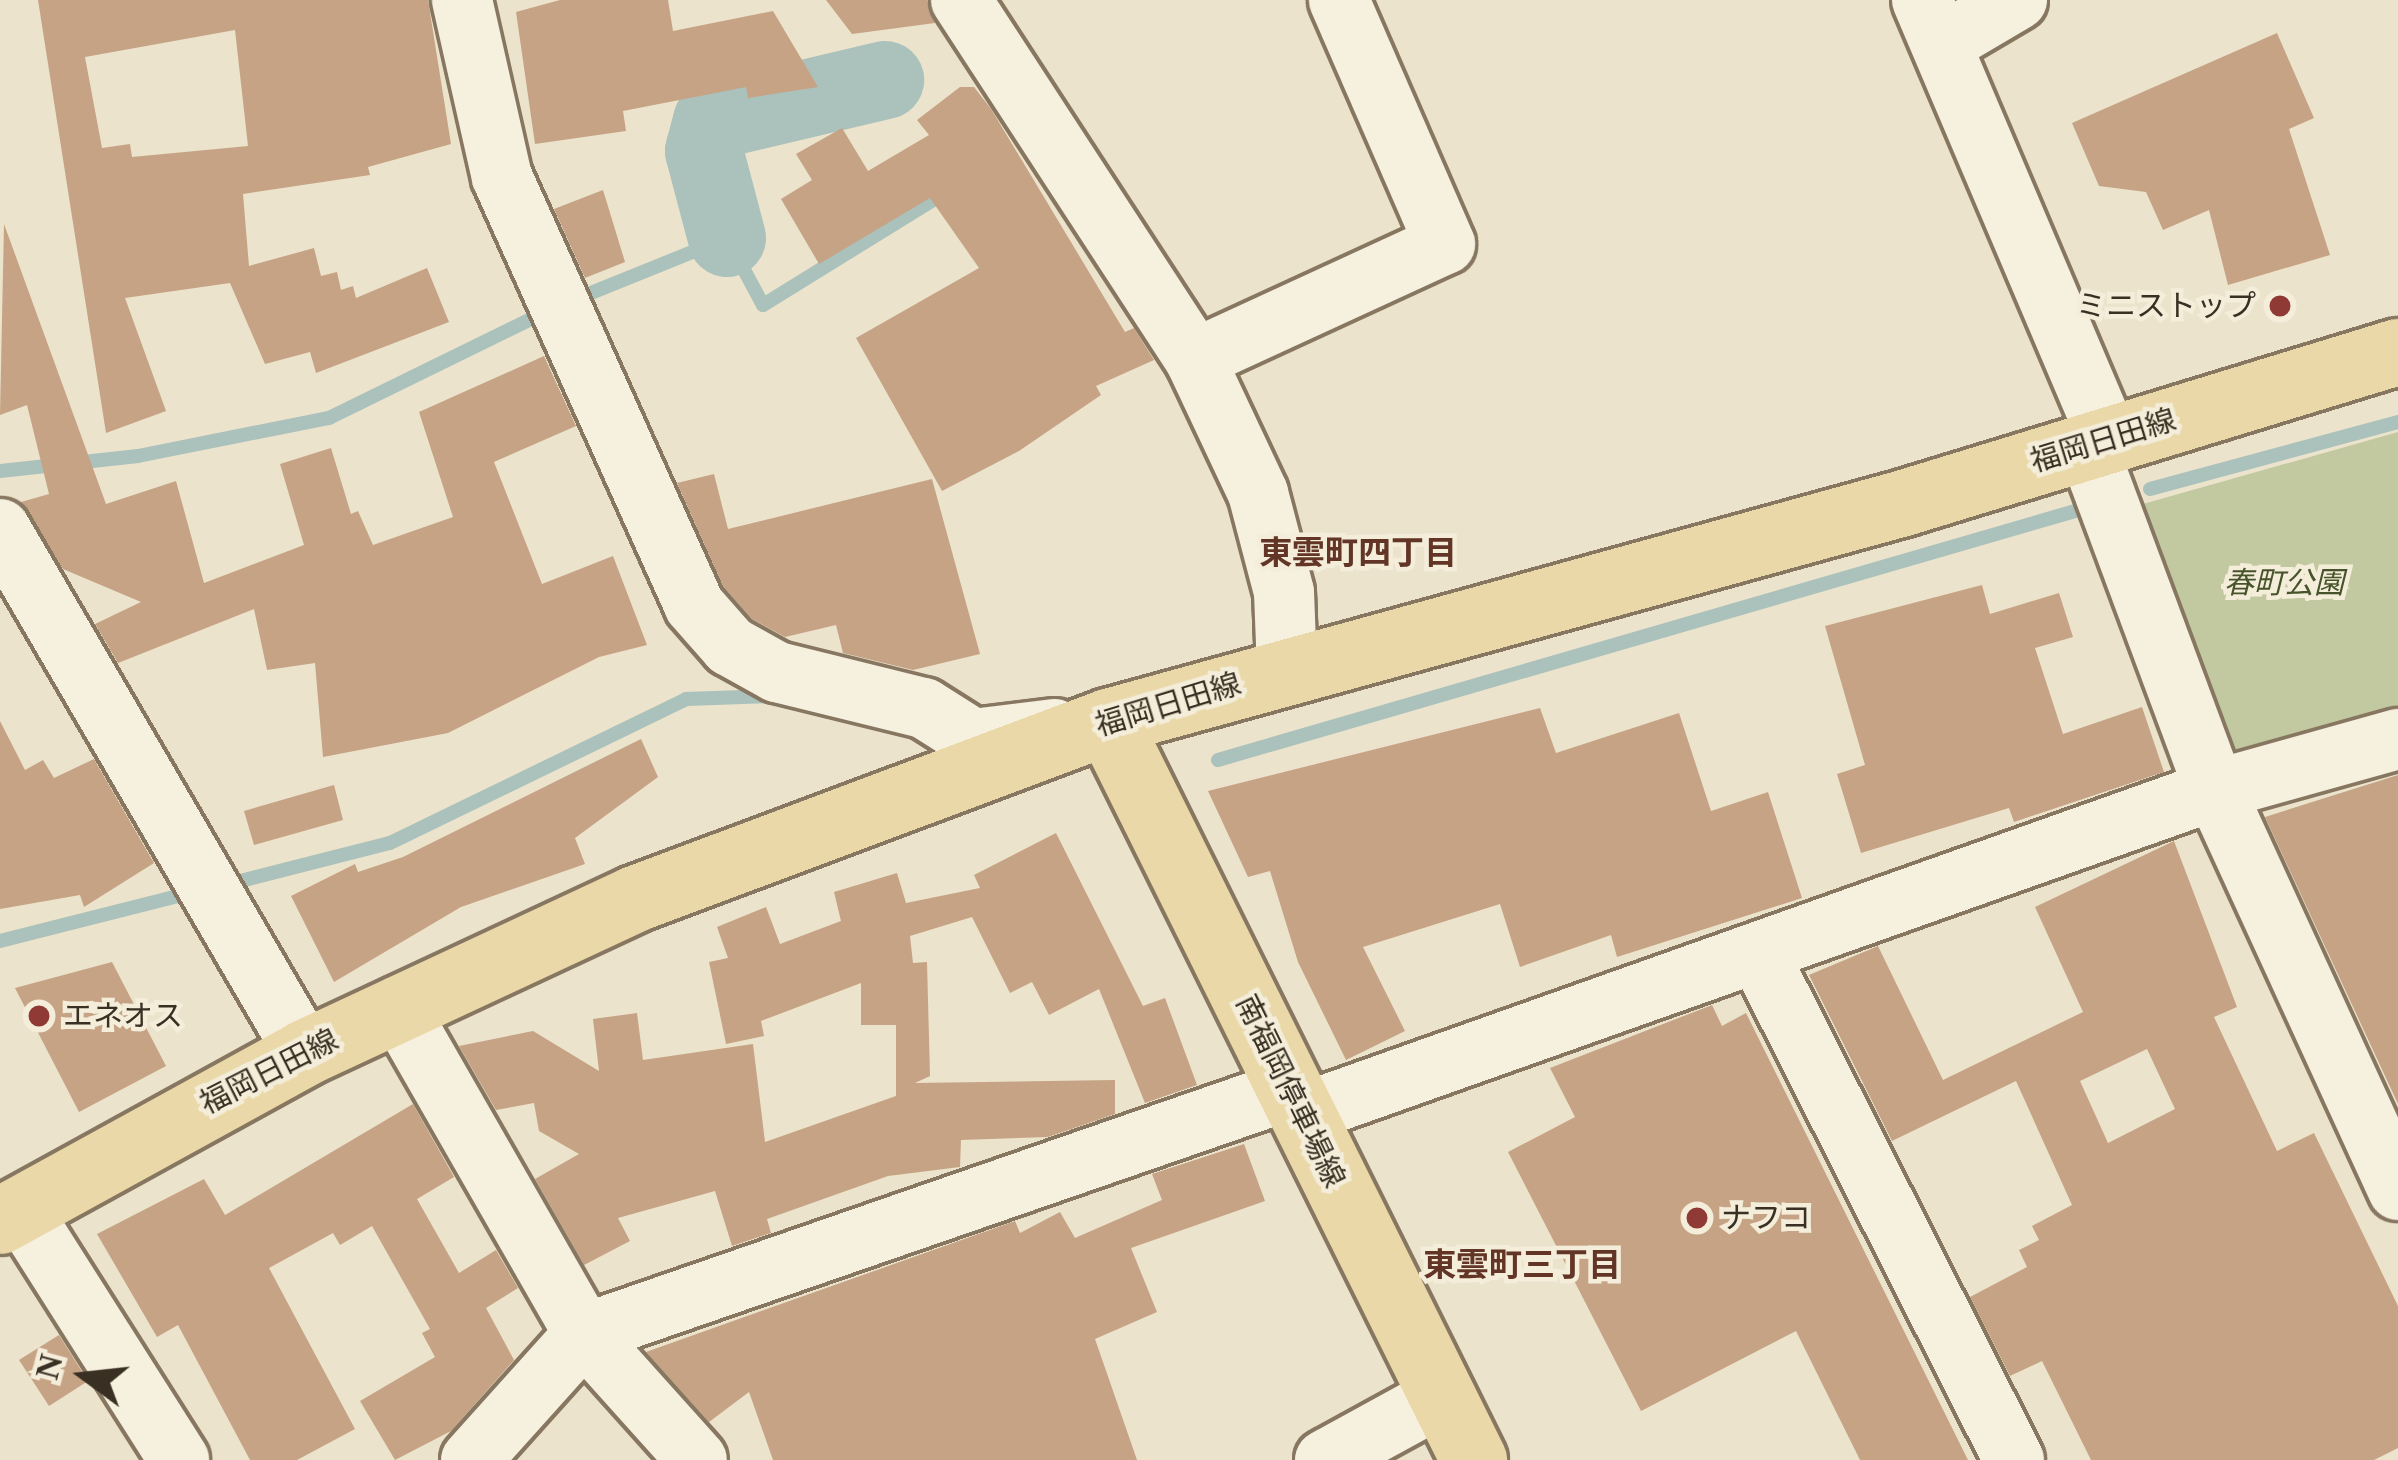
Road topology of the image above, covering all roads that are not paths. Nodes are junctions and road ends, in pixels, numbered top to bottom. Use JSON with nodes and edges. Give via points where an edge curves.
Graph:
{"nodes":[{"id":1,"x":462,"y":0,"type":"edge"},
{"id":2,"x":961,"y":0,"type":"edge"},
{"id":3,"x":1339,"y":0,"type":"edge"},
{"id":4,"x":2017,"y":0,"type":"edge"},
{"id":5,"x":1932,"y":22,"type":"edge"},
{"id":6,"x":2398,"y":352,"type":"edge"},
{"id":7,"x":1195,"y":359,"type":"junction"},
{"id":8,"x":2097,"y":442,"type":"junction"},
{"id":9,"x":0,"y":529,"type":"edge"},
{"id":10,"x":1287,"y":668,"type":"junction"},
{"id":11,"x":1108,"y":722,"type":"junction"},
{"id":12,"x":2398,"y":739,"type":"edge"},
{"id":13,"x":2215,"y":790,"type":"junction"},
{"id":14,"x":1758,"y":953,"type":"junction"},
{"id":15,"x":397,"y":1007,"type":"junction"},
{"id":16,"x":305,"y":1053,"type":"junction"},
{"id":17,"x":1295,"y":1102,"type":"junction"},
{"id":18,"x":2398,"y":1190,"type":"edge"},
{"id":19,"x":10,"y":1215,"type":"edge"},
{"id":20,"x":584,"y":1334,"type":"junction"},
{"id":21,"x":1442,"y":1396,"type":"junction"},
{"id":22,"x":179,"y":1460,"type":"edge"},
{"id":23,"x":471,"y":1460,"type":"edge"},
{"id":24,"x":697,"y":1460,"type":"edge"},
{"id":25,"x":1324,"y":1460,"type":"edge"},
{"id":26,"x":1474,"y":1460,"type":"edge"},
{"id":27,"x":2014,"y":1460,"type":"edge"}],
"edges":[{"from":1,"to":11,"type":"street","via":[[502,177],[694,605],[730,646],[777,672],[924,708],[974,739]]},
{"from":2,"to":7,"type":"street"},
{"from":3,"to":7,"type":"street","via":[[1445,244]]},
{"from":4,"to":5,"type":"street"},
{"from":5,"to":8,"type":"street"},
{"from":6,"to":8,"type":"main road","name":"福岡日田線"},
{"from":7,"to":10,"type":"street","via":[[1258,493],[1284,592]]},
{"from":8,"to":10,"type":"main road","name":"福岡日田線"},
{"from":8,"to":13,"type":"street"},
{"from":9,"to":16,"type":"street"},
{"from":10,"to":11,"type":"main road","name":"福岡日田線"},
{"from":11,"to":15,"type":"main road","name":"福岡日田線","via":[[635,899]]},
{"from":11,"to":17,"type":"main road","name":"南福岡停車場線"},
{"from":12,"to":13,"type":"street"},
{"from":13,"to":14,"type":"street"},
{"from":13,"to":18,"type":"street"},
{"from":14,"to":17,"type":"street"},
{"from":14,"to":27,"type":"street"},
{"from":15,"to":16,"type":"main road","name":"福岡日田線"},
{"from":15,"to":20,"type":"street"},
{"from":16,"to":19,"type":"main road","name":"福岡日田線"},
{"from":17,"to":20,"type":"street"},
{"from":17,"to":21,"type":"main road","name":"南福岡停車場線"},
{"from":19,"to":22,"type":"street"},
{"from":20,"to":23,"type":"street"},
{"from":20,"to":24,"type":"street"},
{"from":21,"to":25,"type":"street"},
{"from":21,"to":26,"type":"main road","name":"南福岡停車場線"}]}
